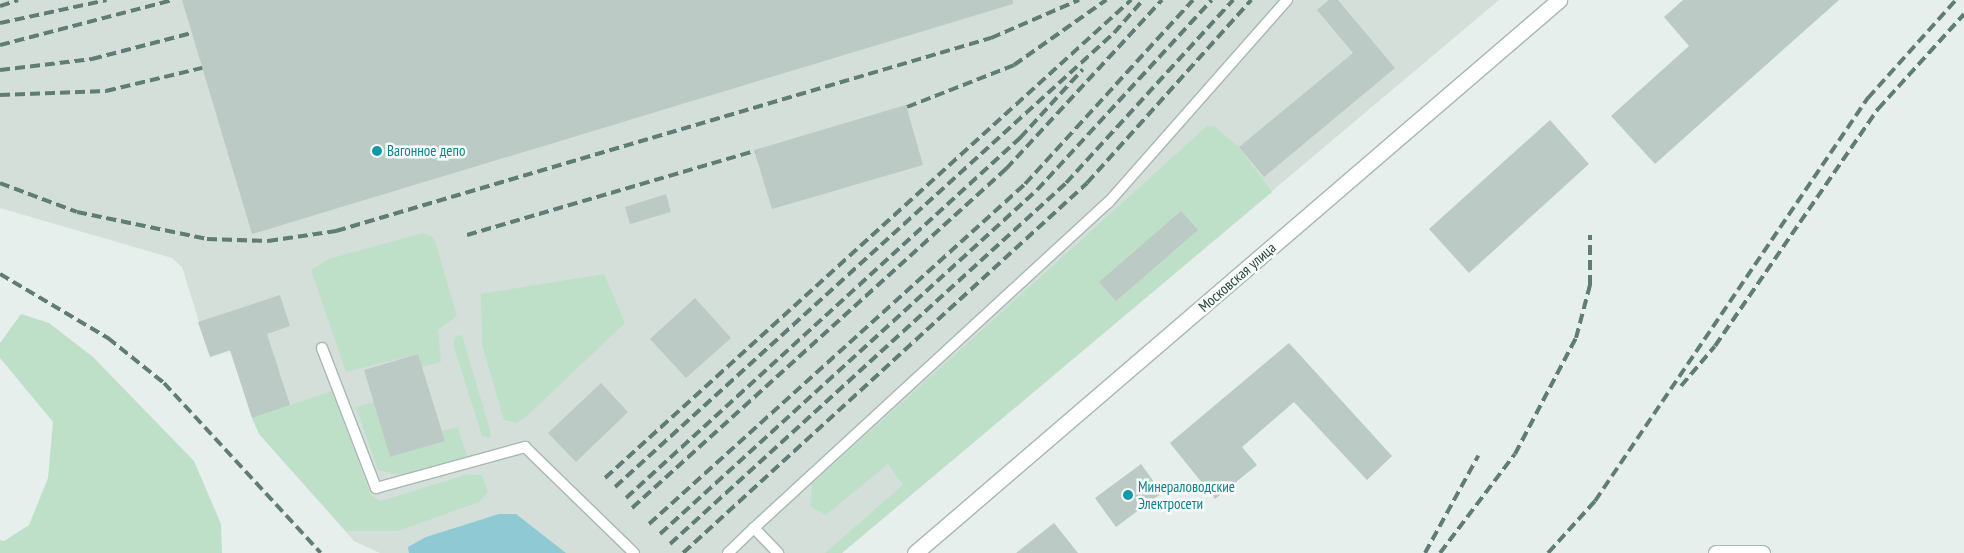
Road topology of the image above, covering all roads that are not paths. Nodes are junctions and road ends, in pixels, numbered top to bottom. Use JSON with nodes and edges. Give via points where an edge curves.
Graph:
{"nodes":[{"id":1,"x":1287,"y":0,"type":"edge"},
{"id":2,"x":1559,"y":0,"type":"edge"},
{"id":3,"x":322,"y":348,"type":"dead end"},
{"id":4,"x":754,"y":528,"type":"junction"},
{"id":5,"x":634,"y":553,"type":"edge"},
{"id":6,"x":728,"y":553,"type":"edge"},
{"id":7,"x":778,"y":553,"type":"edge"},
{"id":8,"x":915,"y":553,"type":"edge"},
{"id":9,"x":1716,"y":553,"type":"edge"},
{"id":10,"x":1762,"y":553,"type":"edge"}],
"edges":[{"from":1,"to":4,"type":"lane","via":[[1108,203]]},
{"from":2,"to":8,"type":"street","name":"Московская улица"},
{"from":3,"to":5,"type":"lane","via":[[376,488],[525,447]]},
{"from":4,"to":6,"type":"lane"},
{"from":4,"to":7,"type":"lane"},
{"from":9,"to":10,"type":"street"}]}
